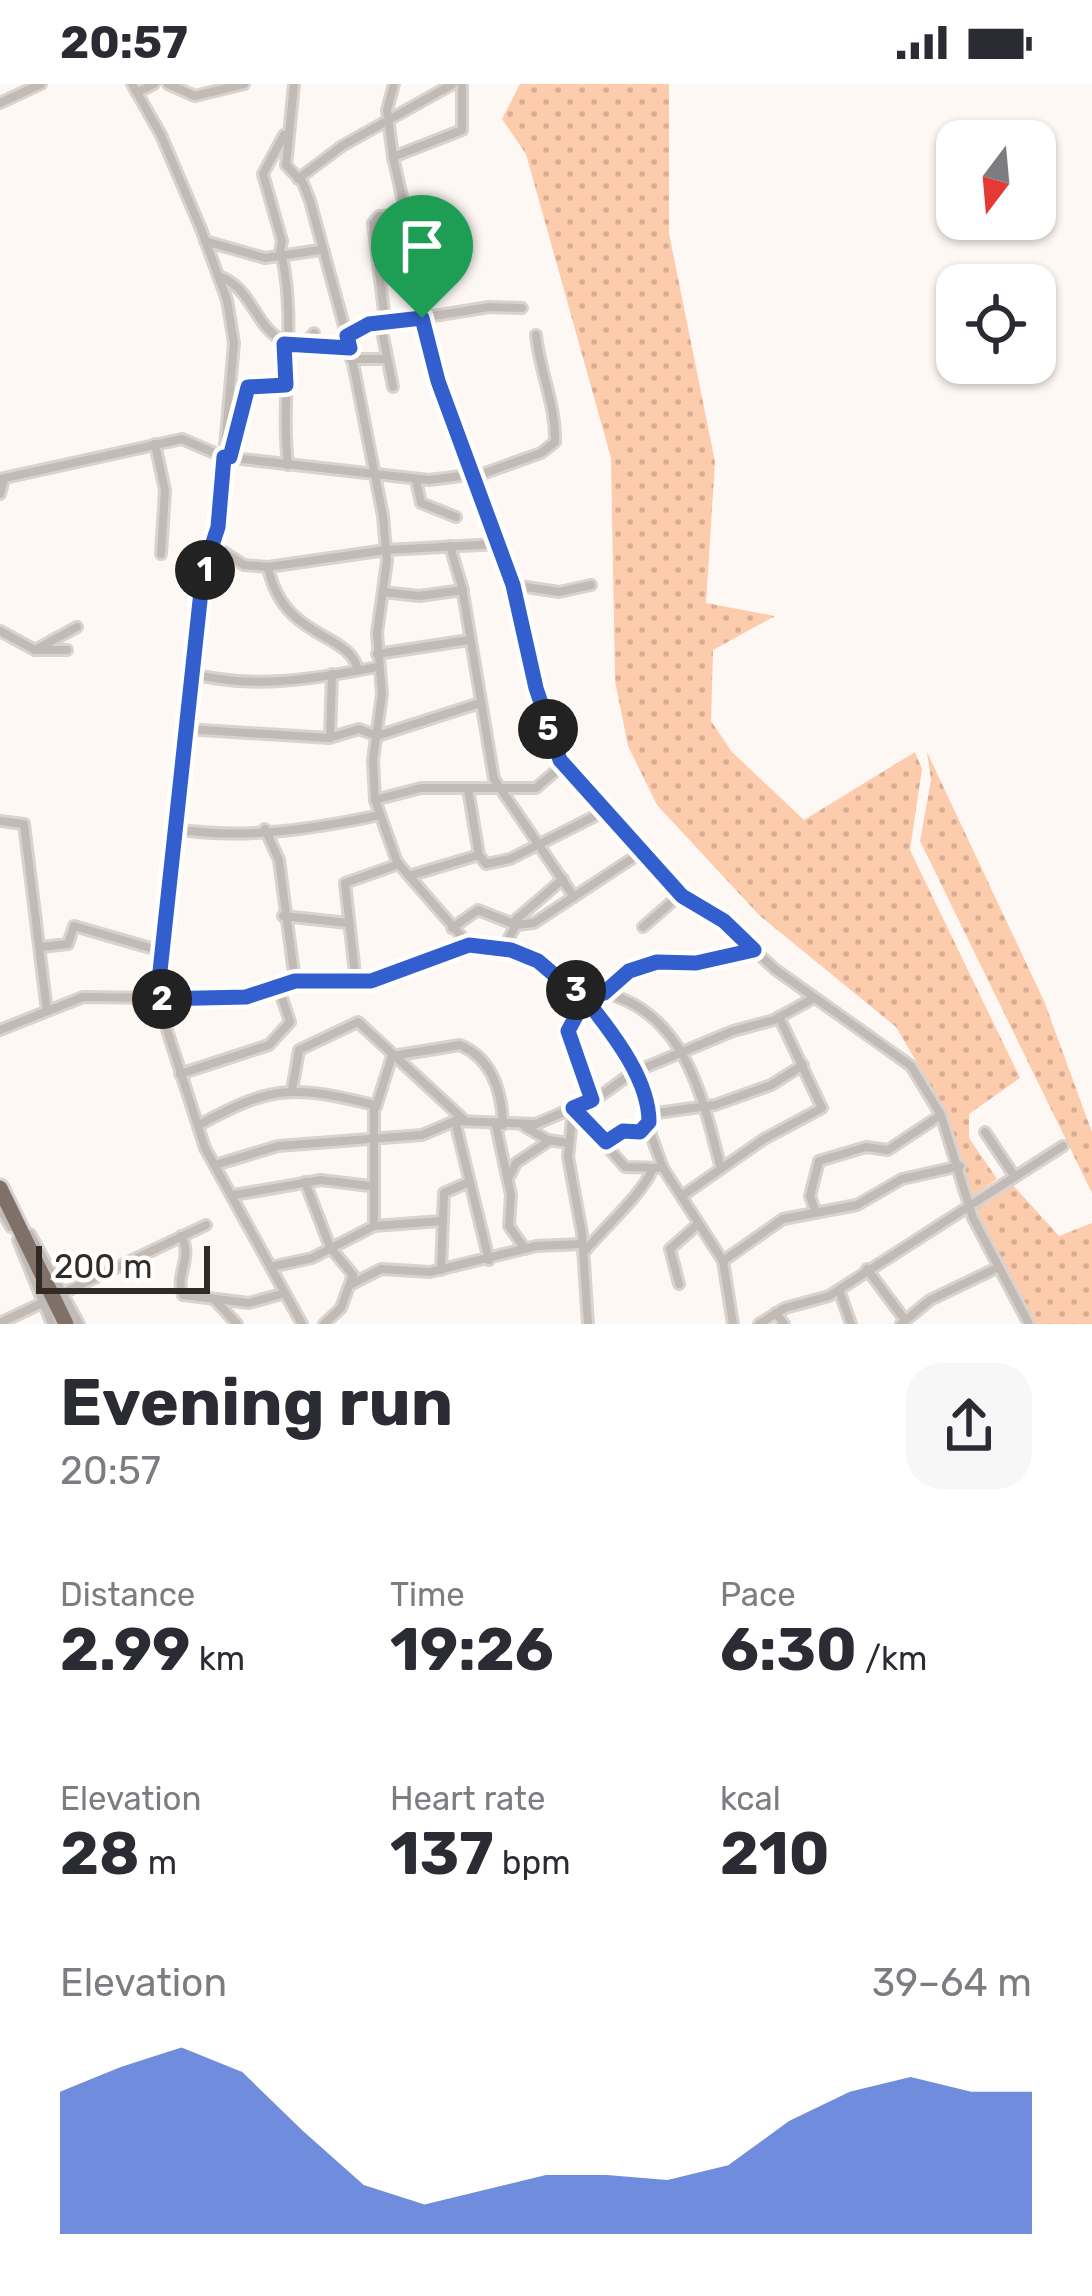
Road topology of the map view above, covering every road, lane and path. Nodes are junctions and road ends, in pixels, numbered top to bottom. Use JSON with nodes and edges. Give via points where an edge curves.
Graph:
{"nodes":[{"id":1,"x":41,"y":84,"type":"edge"},
{"id":2,"x":154,"y":84,"type":"edge"},
{"id":3,"x":168,"y":84,"type":"edge"},
{"id":4,"x":244,"y":84,"type":"edge"},
{"id":5,"x":293,"y":84,"type":"edge"},
{"id":6,"x":394,"y":84,"type":"edge"},
{"id":7,"x":459,"y":84,"type":"edge"},
{"id":8,"x":24,"y":88,"type":"edge"},
{"id":9,"x":135,"y":88,"type":"edge"},
{"id":10,"x":0,"y":103,"type":"edge"},
{"id":11,"x":389,"y":120,"type":"junction"},
{"id":12,"x":285,"y":132,"type":"junction"},
{"id":13,"x":392,"y":157,"type":"junction"},
{"id":14,"x":298,"y":179,"type":"junction"},
{"id":15,"x":404,"y":200,"type":"junction"},
{"id":16,"x":407,"y":215,"type":"junction"},
{"id":17,"x":392,"y":216,"type":"junction"},
{"id":18,"x":205,"y":241,"type":"junction"},
{"id":19,"x":320,"y":250,"type":"junction"},
{"id":20,"x":280,"y":257,"type":"junction"},
{"id":21,"x":218,"y":276,"type":"junction"},
{"id":22,"x":522,"y":308,"type":"dead end"},
{"id":23,"x":421,"y":316,"type":"junction"},
{"id":24,"x":383,"y":321,"type":"junction"},
{"id":25,"x":314,"y":333,"type":"dead end"},
{"id":26,"x":536,"y":335,"type":"dead end"},
{"id":27,"x":347,"y":336,"type":"junction"},
{"id":28,"x":284,"y":343,"type":"junction"},
{"id":29,"x":306,"y":343,"type":"junction"},
{"id":30,"x":351,"y":353,"type":"junction"},
{"id":31,"x":385,"y":359,"type":"junction"},
{"id":32,"x":286,"y":385,"type":"junction"},
{"id":33,"x":393,"y":387,"type":"dead end"},
{"id":34,"x":155,"y":444,"type":"junction"},
{"id":35,"x":227,"y":457,"type":"junction"},
{"id":36,"x":288,"y":465,"type":"junction"},
{"id":37,"x":374,"y":474,"type":"junction"},
{"id":38,"x":471,"y":475,"type":"junction"},
{"id":39,"x":2,"y":479,"type":"edge"},
{"id":40,"x":416,"y":480,"type":"junction"},
{"id":41,"x":0,"y":494,"type":"edge"},
{"id":42,"x":456,"y":517,"type":"dead end"},
{"id":43,"x":498,"y":544,"type":"junction"},
{"id":44,"x":214,"y":546,"type":"junction"},
{"id":45,"x":450,"y":547,"type":"junction"},
{"id":46,"x":386,"y":550,"type":"junction"},
{"id":47,"x":161,"y":554,"type":"dead end"},
{"id":48,"x":233,"y":559,"type":"junction"},
{"id":49,"x":268,"y":567,"type":"junction"},
{"id":50,"x":203,"y":573,"type":"junction"},
{"id":51,"x":513,"y":585,"type":"junction"},
{"id":52,"x":591,"y":585,"type":"dead end"},
{"id":53,"x":463,"y":590,"type":"junction"},
{"id":54,"x":383,"y":592,"type":"junction"},
{"id":55,"x":77,"y":627,"type":"dead end"},
{"id":56,"x":0,"y":631,"type":"edge"},
{"id":57,"x":469,"y":640,"type":"junction"},
{"id":58,"x":35,"y":650,"type":"junction"},
{"id":59,"x":67,"y":650,"type":"dead end"},
{"id":60,"x":376,"y":654,"type":"junction"},
{"id":61,"x":376,"y":667,"type":"junction"},
{"id":62,"x":358,"y":670,"type":"junction"},
{"id":63,"x":190,"y":673,"type":"junction"},
{"id":64,"x":332,"y":674,"type":"junction"},
{"id":65,"x":480,"y":703,"type":"junction"},
{"id":66,"x":184,"y":729,"type":"junction"},
{"id":67,"x":377,"y":736,"type":"junction"},
{"id":68,"x":330,"y":738,"type":"junction"},
{"id":69,"x":564,"y":764,"type":"junction"},
{"id":70,"x":468,"y":789,"type":"junction"},
{"id":71,"x":499,"y":789,"type":"junction"},
{"id":72,"x":375,"y":800,"type":"junction"},
{"id":73,"x":605,"y":811,"type":"junction"},
{"id":74,"x":380,"y":814,"type":"junction"},
{"id":75,"x":0,"y":821,"type":"edge"},
{"id":76,"x":176,"y":829,"type":"junction"},
{"id":77,"x":265,"y":829,"type":"junction"},
{"id":78,"x":537,"y":843,"type":"junction"},
{"id":79,"x":642,"y":852,"type":"junction"},
{"id":80,"x":479,"y":855,"type":"junction"},
{"id":81,"x":399,"y":864,"type":"junction"},
{"id":82,"x":409,"y":876,"type":"junction"},
{"id":83,"x":563,"y":879,"type":"junction"},
{"id":84,"x":681,"y":894,"type":"junction"},
{"id":85,"x":574,"y":897,"type":"junction"},
{"id":86,"x":283,"y":916,"type":"junction"},
{"id":87,"x":348,"y":923,"type":"junction"},
{"id":88,"x":514,"y":924,"type":"junction"},
{"id":89,"x":643,"y":927,"type":"dead end"},
{"id":90,"x":452,"y":928,"type":"junction"},
{"id":91,"x":469,"y":945,"type":"junction"},
{"id":92,"x":40,"y":946,"type":"junction"},
{"id":93,"x":503,"y":949,"type":"junction"},
{"id":94,"x":754,"y":950,"type":"junction"},
{"id":95,"x":161,"y":952,"type":"junction"},
{"id":96,"x":295,"y":981,"type":"junction"},
{"id":97,"x":356,"y":983,"type":"junction"},
{"id":98,"x":278,"y":986,"type":"junction"},
{"id":99,"x":604,"y":993,"type":"junction"},
{"id":100,"x":814,"y":998,"type":"junction"},
{"id":101,"x":157,"y":999,"type":"junction"},
{"id":102,"x":585,"y":999,"type":"junction"},
{"id":103,"x":47,"y":1011,"type":"junction"},
{"id":104,"x":779,"y":1017,"type":"junction"},
{"id":105,"x":0,"y":1030,"type":"edge"},
{"id":106,"x":684,"y":1051,"type":"junction"},
{"id":107,"x":392,"y":1056,"type":"junction"},
{"id":108,"x":803,"y":1065,"type":"junction"},
{"id":109,"x":632,"y":1073,"type":"junction"},
{"id":110,"x":179,"y":1074,"type":"junction"},
{"id":111,"x":292,"y":1090,"type":"junction"},
{"id":112,"x":592,"y":1100,"type":"junction"},
{"id":113,"x":376,"y":1106,"type":"junction"},
{"id":114,"x":702,"y":1106,"type":"junction"},
{"id":115,"x":573,"y":1108,"type":"junction"},
{"id":116,"x":941,"y":1115,"type":"junction"},
{"id":117,"x":460,"y":1121,"type":"junction"},
{"id":118,"x":199,"y":1125,"type":"junction"},
{"id":119,"x":500,"y":1125,"type":"junction"},
{"id":120,"x":647,"y":1125,"type":"junction"},
{"id":121,"x":524,"y":1126,"type":"junction"},
{"id":122,"x":986,"y":1132,"type":"dead end"},
{"id":123,"x":373,"y":1139,"type":"junction"},
{"id":124,"x":549,"y":1141,"type":"junction"},
{"id":125,"x":606,"y":1142,"type":"junction"},
{"id":126,"x":568,"y":1144,"type":"junction"},
{"id":127,"x":1063,"y":1146,"type":"dead end"},
{"id":128,"x":215,"y":1165,"type":"junction"},
{"id":129,"x":960,"y":1166,"type":"junction"},
{"id":130,"x":663,"y":1168,"type":"junction"},
{"id":131,"x":721,"y":1169,"type":"junction"},
{"id":132,"x":652,"y":1170,"type":"junction"},
{"id":133,"x":0,"y":1174,"type":"edge"},
{"id":134,"x":1015,"y":1177,"type":"junction"},
{"id":135,"x":507,"y":1180,"type":"junction"},
{"id":136,"x":305,"y":1182,"type":"junction"},
{"id":137,"x":470,"y":1182,"type":"junction"},
{"id":138,"x":370,"y":1186,"type":"junction"},
{"id":139,"x":0,"y":1188,"type":"edge"},
{"id":140,"x":234,"y":1196,"type":"junction"},
{"id":141,"x":682,"y":1196,"type":"junction"},
{"id":142,"x":970,"y":1203,"type":"junction"},
{"id":143,"x":0,"y":1208,"type":"edge"},
{"id":144,"x":816,"y":1213,"type":"junction"},
{"id":145,"x":441,"y":1221,"type":"junction"},
{"id":146,"x":206,"y":1225,"type":"dead end"},
{"id":147,"x":697,"y":1225,"type":"junction"},
{"id":148,"x":374,"y":1226,"type":"junction"},
{"id":149,"x":181,"y":1236,"type":"junction"},
{"id":150,"x":330,"y":1246,"type":"junction"},
{"id":151,"x":525,"y":1249,"type":"junction"},
{"id":152,"x":583,"y":1249,"type":"junction"},
{"id":153,"x":489,"y":1260,"type":"junction"},
{"id":154,"x":723,"y":1261,"type":"junction"},
{"id":155,"x":271,"y":1267,"type":"junction"},
{"id":156,"x":999,"y":1267,"type":"junction"},
{"id":157,"x":868,"y":1269,"type":"junction"},
{"id":158,"x":441,"y":1270,"type":"junction"},
{"id":159,"x":679,"y":1284,"type":"dead end"},
{"id":160,"x":350,"y":1285,"type":"junction"},
{"id":161,"x":838,"y":1290,"type":"junction"},
{"id":162,"x":285,"y":1293,"type":"junction"},
{"id":163,"x":53,"y":1298,"type":"junction"},
{"id":164,"x":213,"y":1299,"type":"junction"},
{"id":165,"x":776,"y":1312,"type":"junction"},
{"id":166,"x":903,"y":1322,"type":"edge"},
{"id":167,"x":0,"y":1323,"type":"edge"},
{"id":168,"x":52,"y":1324,"type":"edge"},
{"id":169,"x":66,"y":1324,"type":"edge"},
{"id":170,"x":80,"y":1324,"type":"edge"},
{"id":171,"x":237,"y":1324,"type":"edge"},
{"id":172,"x":302,"y":1324,"type":"edge"},
{"id":173,"x":324,"y":1324,"type":"edge"},
{"id":174,"x":588,"y":1324,"type":"edge"},
{"id":175,"x":733,"y":1324,"type":"edge"},
{"id":176,"x":759,"y":1324,"type":"edge"},
{"id":177,"x":784,"y":1324,"type":"edge"},
{"id":178,"x":850,"y":1324,"type":"edge"},
{"id":179,"x":1029,"y":1324,"type":"edge"}],
"edges":[{"from":1,"to":8,"type":"street"},
{"from":2,"to":9,"type":"street"},
{"from":3,"to":4,"type":"street","via":[[195,96]]},
{"from":5,"to":12,"type":"street"},
{"from":6,"to":11,"type":"street"},
{"from":7,"to":11,"type":"street"},
{"from":7,"to":13,"type":"street","via":[[462,130]]},
{"from":8,"to":10,"type":"street"},
{"from":9,"to":18,"type":"street"},
{"from":11,"to":13,"type":"street"},
{"from":11,"to":14,"type":"street"},
{"from":12,"to":14,"type":"street","via":[[286,165]]},
{"from":12,"to":20,"type":"street","via":[[263,174]]},
{"from":13,"to":15,"type":"street"},
{"from":14,"to":19,"type":"street"},
{"from":15,"to":16,"type":"street"},
{"from":15,"to":17,"type":"street"},
{"from":16,"to":17,"type":"street"},
{"from":16,"to":23,"type":"street"},
{"from":17,"to":24,"type":"street","via":[[373,223]]},
{"from":18,"to":20,"type":"street"},
{"from":18,"to":21,"type":"street"},
{"from":19,"to":20,"type":"street"},
{"from":19,"to":27,"type":"street"},
{"from":20,"to":28,"type":"street","via":[[289,303]]},
{"from":21,"to":28,"type":"street","via":[[247,295]]},
{"from":21,"to":35,"type":"street","via":[[233,343]]},
{"from":22,"to":23,"type":"street"},
{"from":23,"to":24,"type":"street"},
{"from":23,"to":38,"type":"street"},
{"from":24,"to":27,"type":"street"},
{"from":24,"to":31,"type":"street"},
{"from":25,"to":29,"type":"street"},
{"from":26,"to":38,"type":"street","via":[[556,411],[554,446]]},
{"from":27,"to":30,"type":"street"},
{"from":28,"to":29,"type":"street"},
{"from":28,"to":32,"type":"street"},
{"from":29,"to":30,"type":"street"},
{"from":30,"to":31,"type":"street"},
{"from":30,"to":37,"type":"street"},
{"from":31,"to":33,"type":"street"},
{"from":32,"to":35,"type":"street","via":[[248,387]]},
{"from":32,"to":36,"type":"street"},
{"from":34,"to":35,"type":"street","via":[[182,440]]},
{"from":34,"to":39,"type":"street"},
{"from":34,"to":47,"type":"street","via":[[164,483]]},
{"from":35,"to":36,"type":"street"},
{"from":35,"to":44,"type":"street"},
{"from":36,"to":37,"type":"street"},
{"from":37,"to":40,"type":"street"},
{"from":37,"to":46,"type":"street"},
{"from":38,"to":40,"type":"street"},
{"from":38,"to":43,"type":"street"},
{"from":39,"to":41,"type":"street"},
{"from":40,"to":42,"type":"street","via":[[421,503]]},
{"from":43,"to":45,"type":"street"},
{"from":43,"to":51,"type":"street"},
{"from":44,"to":48,"type":"street"},
{"from":44,"to":50,"type":"street"},
{"from":45,"to":46,"type":"street"},
{"from":45,"to":53,"type":"street"},
{"from":46,"to":49,"type":"street"},
{"from":46,"to":54,"type":"street"},
{"from":48,"to":49,"type":"street"},
{"from":48,"to":50,"type":"street"},
{"from":49,"to":62,"type":"street","via":[[284,610],[352,654]]},
{"from":50,"to":63,"type":"street"},
{"from":51,"to":52,"type":"street","via":[[559,592]]},
{"from":51,"to":69,"type":"street","via":[[536,688]]},
{"from":53,"to":54,"type":"street"},
{"from":53,"to":57,"type":"street"},
{"from":54,"to":60,"type":"street"},
{"from":55,"to":58,"type":"street"},
{"from":56,"to":58,"type":"street"},
{"from":57,"to":60,"type":"street"},
{"from":57,"to":65,"type":"street"},
{"from":58,"to":59,"type":"street"},
{"from":60,"to":61,"type":"street"},
{"from":61,"to":62,"type":"street"},
{"from":61,"to":67,"type":"street"},
{"from":62,"to":64,"type":"street"},
{"from":63,"to":64,"type":"street","via":[[261,683]]},
{"from":63,"to":66,"type":"street"},
{"from":64,"to":68,"type":"street"},
{"from":65,"to":67,"type":"street"},
{"from":65,"to":71,"type":"street"},
{"from":66,"to":68,"type":"street"},
{"from":66,"to":76,"type":"street"},
{"from":67,"to":68,"type":"street","via":[[355,729]]},
{"from":67,"to":72,"type":"street"},
{"from":69,"to":71,"type":"street","via":[[536,788]]},
{"from":69,"to":73,"type":"street"},
{"from":70,"to":71,"type":"street"},
{"from":70,"to":72,"type":"street","via":[[422,788]]},
{"from":70,"to":80,"type":"street"},
{"from":71,"to":78,"type":"street"},
{"from":72,"to":74,"type":"street"},
{"from":73,"to":78,"type":"street"},
{"from":73,"to":79,"type":"street"},
{"from":74,"to":77,"type":"street"},
{"from":74,"to":81,"type":"street"},
{"from":75,"to":92,"type":"street","via":[[23,824]]},
{"from":76,"to":77,"type":"street"},
{"from":76,"to":95,"type":"street"},
{"from":77,"to":86,"type":"street","via":[[279,860]]},
{"from":78,"to":80,"type":"street","via":[[492,864]]},
{"from":78,"to":83,"type":"street"},
{"from":79,"to":84,"type":"street"},
{"from":79,"to":85,"type":"street"},
{"from":80,"to":82,"type":"street"},
{"from":81,"to":82,"type":"street"},
{"from":81,"to":87,"type":"street","via":[[345,883]]},
{"from":82,"to":90,"type":"street"},
{"from":83,"to":85,"type":"street"},
{"from":83,"to":88,"type":"street"},
{"from":84,"to":89,"type":"street"},
{"from":84,"to":94,"type":"street"},
{"from":85,"to":88,"type":"street","via":[[534,923]]},
{"from":86,"to":87,"type":"street"},
{"from":86,"to":96,"type":"street"},
{"from":87,"to":97,"type":"street"},
{"from":88,"to":90,"type":"street","via":[[478,910]]},
{"from":88,"to":93,"type":"street"},
{"from":90,"to":91,"type":"street"},
{"from":91,"to":93,"type":"street"},
{"from":91,"to":97,"type":"street"},
{"from":92,"to":95,"type":"street","via":[[68,944],[74,926]]},
{"from":92,"to":103,"type":"street"},
{"from":93,"to":102,"type":"street","via":[[538,961]]},
{"from":94,"to":99,"type":"street","via":[[646,964]]},
{"from":94,"to":100,"type":"street"},
{"from":95,"to":101,"type":"street"},
{"from":96,"to":97,"type":"street"},
{"from":96,"to":98,"type":"street"},
{"from":98,"to":101,"type":"street","via":[[246,997]]},
{"from":98,"to":110,"type":"street","via":[[290,1018],[280,1037]]},
{"from":99,"to":102,"type":"street"},
{"from":99,"to":106,"type":"street","via":[[641,1009]]},
{"from":100,"to":104,"type":"street"},
{"from":100,"to":116,"type":"street","via":[[904,1060]]},
{"from":101,"to":103,"type":"street","via":[[83,997]]},
{"from":101,"to":110,"type":"street"},
{"from":102,"to":109,"type":"street"},
{"from":102,"to":112,"type":"street","via":[[568,1031]]},
{"from":103,"to":105,"type":"street"},
{"from":104,"to":106,"type":"street"},
{"from":104,"to":108,"type":"street"},
{"from":106,"to":109,"type":"street"},
{"from":106,"to":114,"type":"street"},
{"from":107,"to":111,"type":"street","via":[[368,1027],[350,1024],[299,1050]]},
{"from":107,"to":113,"type":"street"},
{"from":107,"to":117,"type":"street"},
{"from":107,"to":119,"type":"street","via":[[465,1046],[501,1087]]},
{"from":108,"to":114,"type":"street","via":[[771,1085]]},
{"from":108,"to":131,"type":"street","via":[[820,1111]]},
{"from":109,"to":112,"type":"street"},
{"from":109,"to":120,"type":"street"},
{"from":110,"to":118,"type":"street"},
{"from":111,"to":113,"type":"street"},
{"from":111,"to":118,"type":"street","via":[[254,1094]]},
{"from":112,"to":115,"type":"street"},
{"from":113,"to":123,"type":"street"},
{"from":114,"to":120,"type":"street"},
{"from":114,"to":131,"type":"street"},
{"from":115,"to":121,"type":"street"},
{"from":115,"to":125,"type":"street"},
{"from":115,"to":126,"type":"street"},
{"from":116,"to":129,"type":"street"},
{"from":116,"to":144,"type":"street","via":[[888,1150],[866,1147],[819,1161],[810,1196]]},
{"from":117,"to":119,"type":"street"},
{"from":117,"to":123,"type":"street","via":[[422,1135]]},
{"from":117,"to":137,"type":"street"},
{"from":118,"to":128,"type":"street"},
{"from":119,"to":121,"type":"street"},
{"from":119,"to":135,"type":"street"},
{"from":120,"to":125,"type":"street"},
{"from":120,"to":130,"type":"street"},
{"from":121,"to":124,"type":"street"},
{"from":122,"to":134,"type":"street"},
{"from":123,"to":128,"type":"street","via":[[278,1147]]},
{"from":123,"to":138,"type":"street"},
{"from":124,"to":126,"type":"street"},
{"from":124,"to":135,"type":"street","via":[[516,1163]]},
{"from":125,"to":132,"type":"street","via":[[626,1168]]},
{"from":126,"to":152,"type":"street"},
{"from":127,"to":134,"type":"street"},
{"from":128,"to":140,"type":"street"},
{"from":129,"to":142,"type":"street"},
{"from":129,"to":144,"type":"street"},
{"from":130,"to":132,"type":"street"},
{"from":130,"to":141,"type":"street"},
{"from":131,"to":141,"type":"street"},
{"from":132,"to":152,"type":"street"},
{"from":133,"to":163,"type":"street"},
{"from":134,"to":142,"type":"street"},
{"from":135,"to":151,"type":"street","via":[[509,1226]]},
{"from":136,"to":138,"type":"street"},
{"from":136,"to":140,"type":"street"},
{"from":136,"to":150,"type":"street"},
{"from":137,"to":145,"type":"street","via":[[445,1190]]},
{"from":137,"to":153,"type":"street"},
{"from":138,"to":148,"type":"street"},
{"from":139,"to":163,"type":"highway"},
{"from":140,"to":155,"type":"street"},
{"from":141,"to":147,"type":"street"},
{"from":142,"to":156,"type":"street"},
{"from":142,"to":157,"type":"street"},
{"from":143,"to":163,"type":"street"},
{"from":144,"to":154,"type":"street","via":[[782,1219]]},
{"from":145,"to":148,"type":"street"},
{"from":145,"to":158,"type":"street"},
{"from":146,"to":149,"type":"street"},
{"from":147,"to":154,"type":"street"},
{"from":147,"to":159,"type":"street","via":[[670,1249]]},
{"from":148,"to":150,"type":"street"},
{"from":149,"to":163,"type":"street"},
{"from":149,"to":164,"type":"street","via":[[181,1294]]},
{"from":150,"to":155,"type":"street"},
{"from":150,"to":160,"type":"street","via":[[350,1269]]},
{"from":151,"to":152,"type":"street"},
{"from":151,"to":153,"type":"street"},
{"from":152,"to":174,"type":"street"},
{"from":153,"to":158,"type":"street"},
{"from":154,"to":175,"type":"street"},
{"from":155,"to":162,"type":"street"},
{"from":156,"to":166,"type":"street"},
{"from":156,"to":179,"type":"street"},
{"from":157,"to":161,"type":"street"},
{"from":157,"to":166,"type":"street"},
{"from":158,"to":160,"type":"street","via":[[381,1269]]},
{"from":160,"to":173,"type":"street"},
{"from":161,"to":165,"type":"street"},
{"from":161,"to":178,"type":"street"},
{"from":162,"to":164,"type":"street","via":[[254,1302]]},
{"from":162,"to":172,"type":"street"},
{"from":163,"to":167,"type":"street"},
{"from":163,"to":168,"type":"street"},
{"from":163,"to":169,"type":"highway"},
{"from":163,"to":170,"type":"street"},
{"from":164,"to":171,"type":"street"},
{"from":165,"to":176,"type":"street"},
{"from":165,"to":177,"type":"street"}]}
